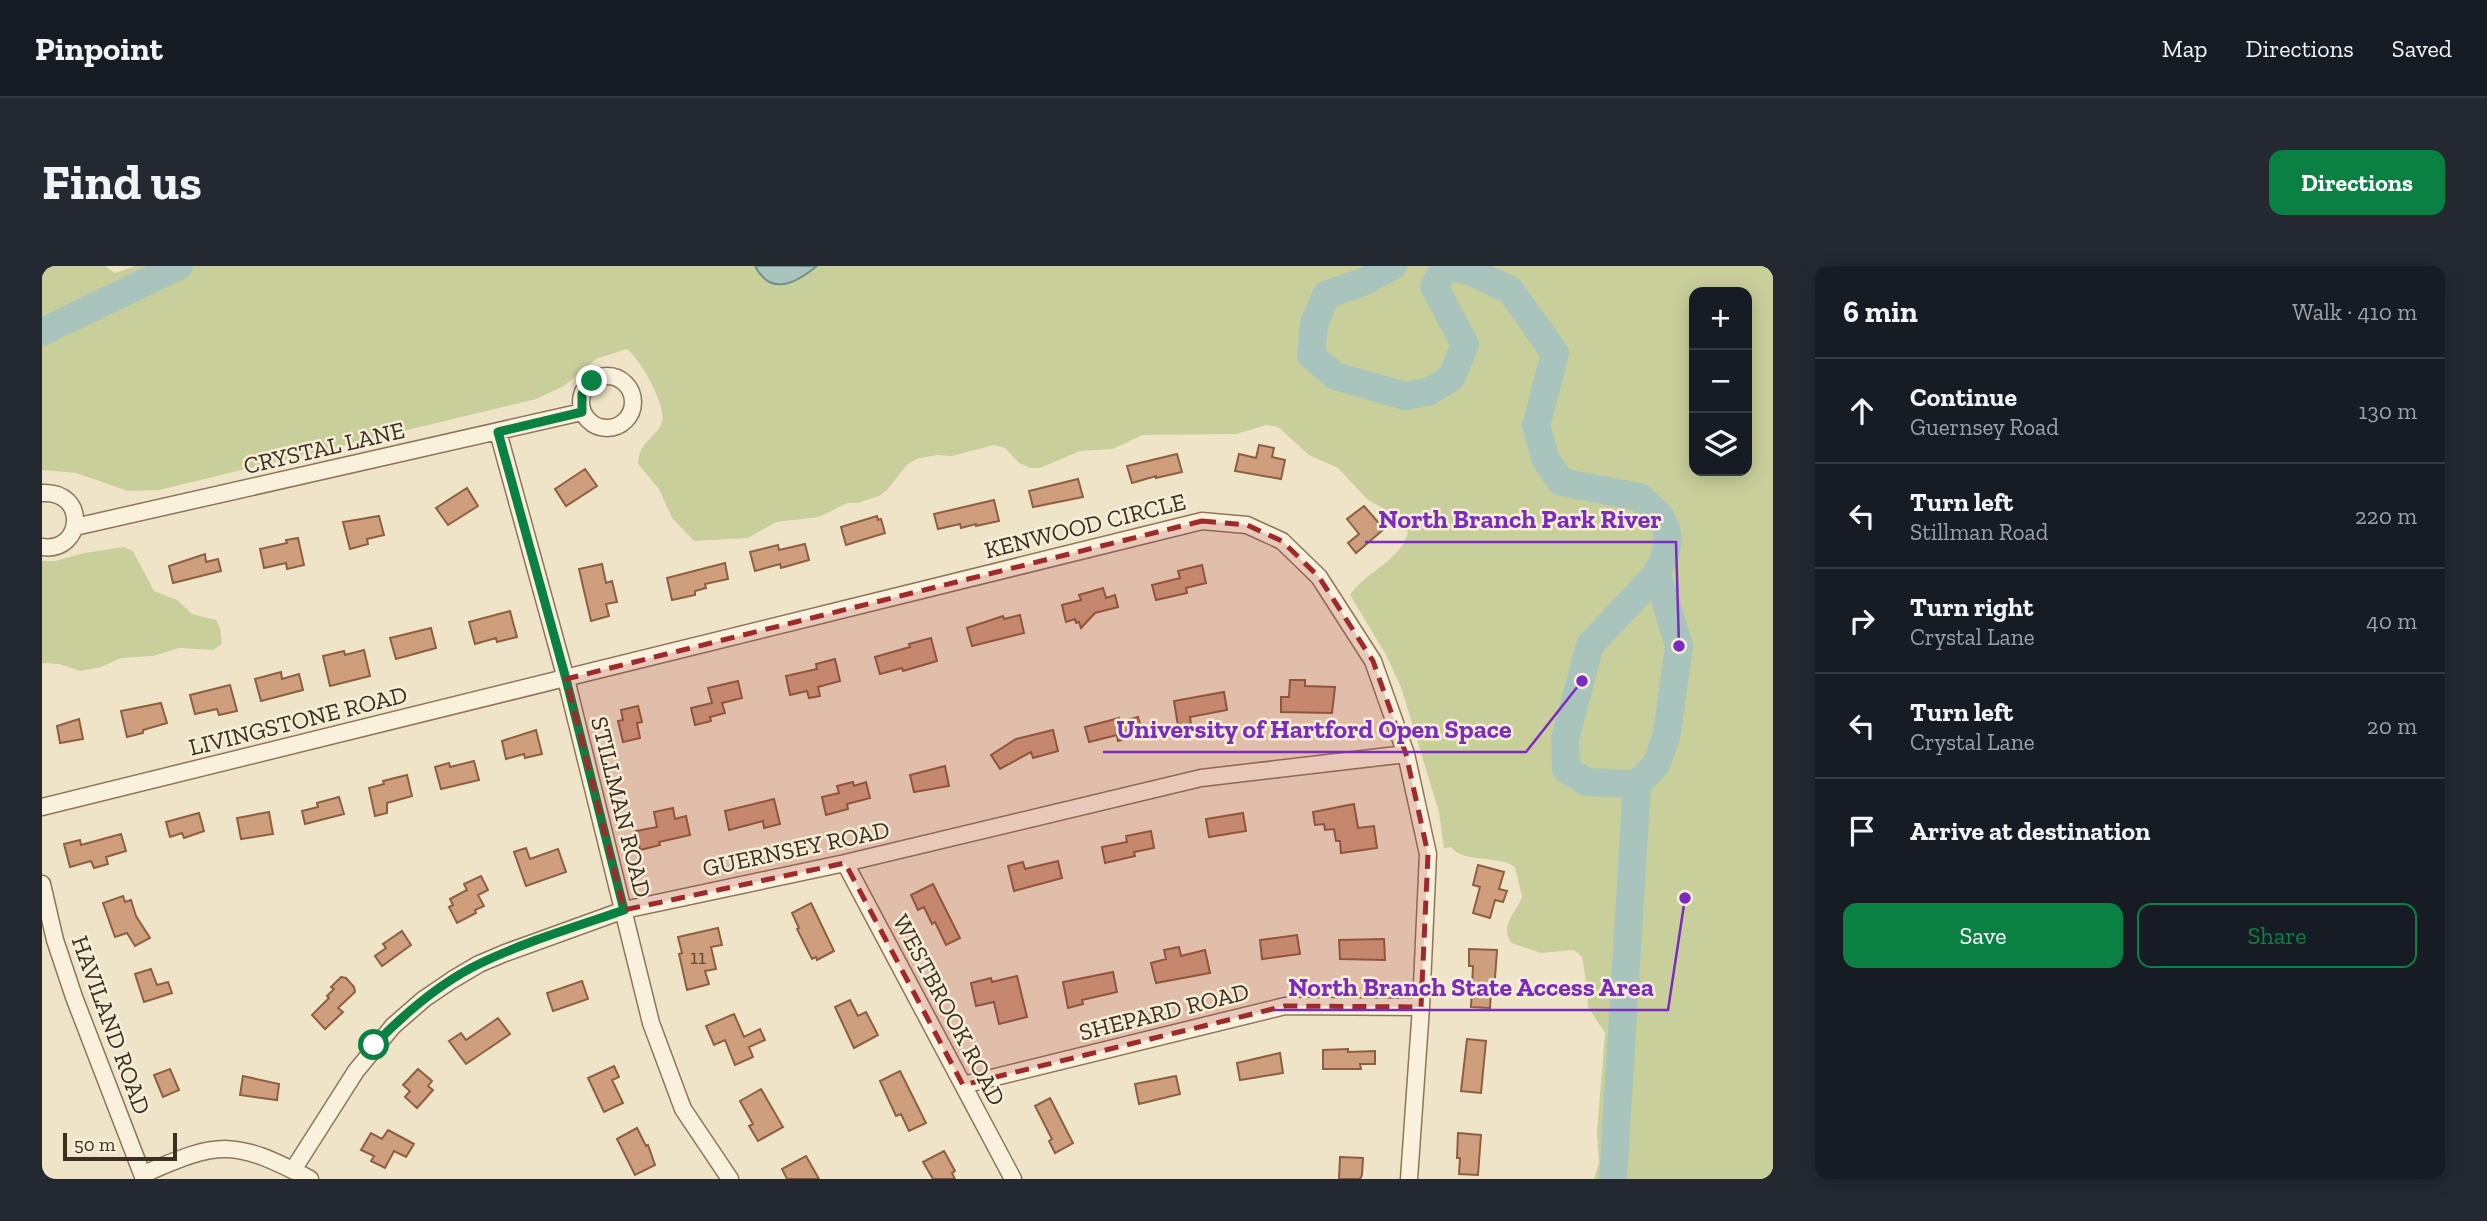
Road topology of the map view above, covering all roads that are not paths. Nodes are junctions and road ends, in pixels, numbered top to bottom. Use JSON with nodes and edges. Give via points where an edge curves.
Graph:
{"nodes":[{"id":1,"x":582,"y":412,"type":"dead end"},
{"id":2,"x":498,"y":432,"type":"junction"},
{"id":3,"x":42,"y":493,"type":"edge"},
{"id":4,"x":75,"y":527,"type":"junction"},
{"id":5,"x":42,"y":547,"type":"edge"},
{"id":6,"x":566,"y":679,"type":"junction"},
{"id":7,"x":1406,"y":754,"type":"junction"},
{"id":8,"x":42,"y":807,"type":"edge"},
{"id":9,"x":845,"y":863,"type":"junction"},
{"id":10,"x":42,"y":884,"type":"edge"},
{"id":11,"x":624,"y":910,"type":"junction"},
{"id":12,"x":1421,"y":1007,"type":"junction"},
{"id":13,"x":963,"y":1085,"type":"junction"},
{"id":14,"x":293,"y":1170,"type":"junction"},
{"id":15,"x":144,"y":1177,"type":"edge"},
{"id":16,"x":310,"y":1179,"type":"edge"},
{"id":17,"x":730,"y":1179,"type":"edge"},
{"id":18,"x":1013,"y":1179,"type":"edge"},
{"id":19,"x":1409,"y":1179,"type":"edge"}],
"edges":[{"from":1,"to":2,"type":"street","name":"CRYSTAL LANE"},
{"from":2,"to":4,"type":"street","name":"CRYSTAL LANE"},
{"from":2,"to":6,"type":"street","name":"STILLMAN ROAD"},
{"from":3,"to":4,"type":"street","via":[[68,501]]},
{"from":4,"to":5,"type":"street","name":"CRYSTAL LANE","via":[[58,546]]},
{"from":6,"to":7,"type":"street","name":"KENWOOD CIRCLE","via":[[1202,521],[1247,526],[1282,541],[1319,577],[1373,661]]},
{"from":6,"to":8,"type":"street","name":"LIVINGSTONE ROAD"},
{"from":6,"to":11,"type":"street","name":"STILLMAN ROAD"},
{"from":7,"to":9,"type":"street","name":"GUERNSEY ROAD","via":[[1201,778]]},
{"from":7,"to":12,"type":"street","name":"KENWOOD CIRCLE","via":[[1428,854]]},
{"from":9,"to":11,"type":"street","name":"GUERNSEY ROAD"},
{"from":9,"to":13,"type":"street","name":"WESTBROOK ROAD"},
{"from":10,"to":15,"type":"street","name":"HAVILAND ROAD","via":[[74,997]]},
{"from":11,"to":14,"type":"street","name":"GUERNSEY ROAD","via":[[479,964],[424,999],[374,1045]]},
{"from":11,"to":17,"type":"street","name":"STILLMAN ROAD","via":[[651,1023],[683,1108]]},
{"from":12,"to":13,"type":"street","name":"SHEPARD ROAD","via":[[1285,1006]]},
{"from":12,"to":19,"type":"street","name":"KENWOOD CIRCLE"},
{"from":13,"to":18,"type":"street","name":"WESTBROOK ROAD"},
{"from":14,"to":15,"type":"street","via":[[253,1153],[222,1148],[179,1158]]},
{"from":14,"to":16,"type":"street"}]}
